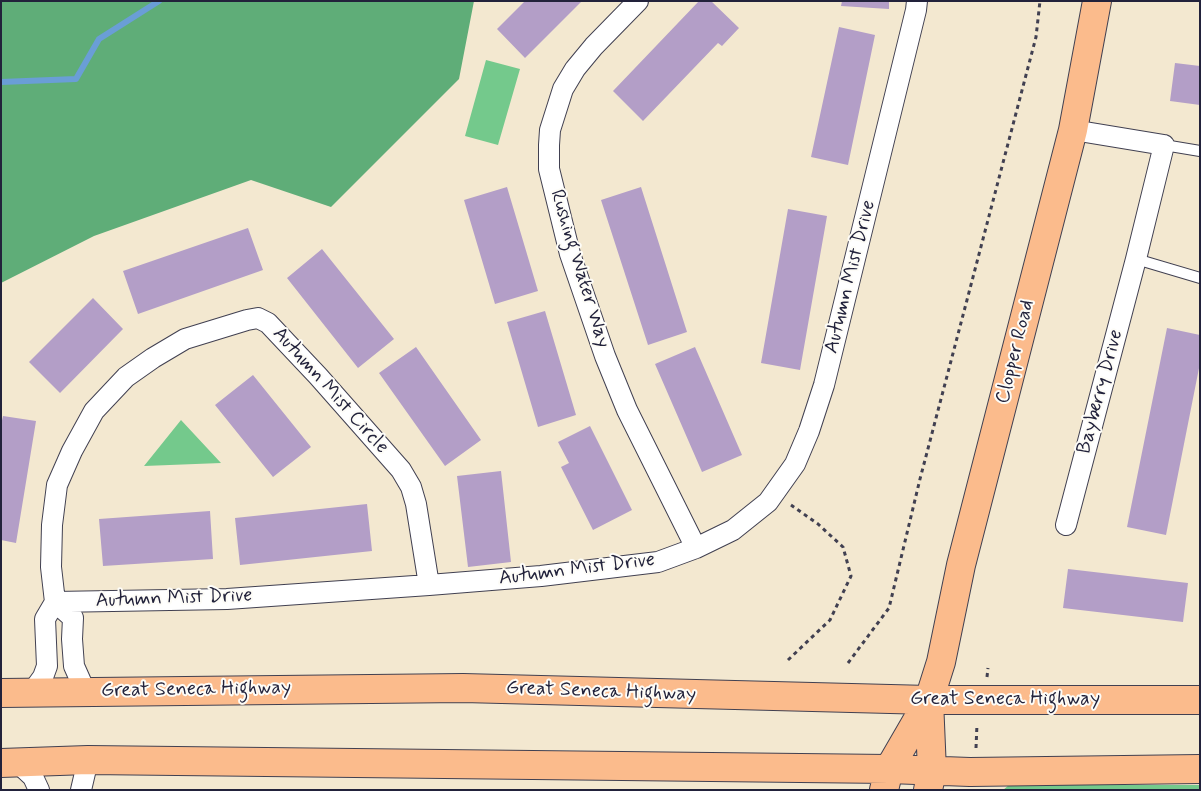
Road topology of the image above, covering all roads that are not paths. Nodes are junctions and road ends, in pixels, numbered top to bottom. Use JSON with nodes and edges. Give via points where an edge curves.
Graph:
{"nodes":[{"id":1,"x":638,"y":1,"type":"edge"},
{"id":2,"x":917,"y":1,"type":"edge"},
{"id":3,"x":1096,"y":1,"type":"edge"},
{"id":4,"x":1073,"y":130,"type":"junction"},
{"id":5,"x":1164,"y":145,"type":"junction"},
{"id":6,"x":1200,"y":151,"type":"edge"},
{"id":7,"x":1136,"y":259,"type":"junction"},
{"id":8,"x":1200,"y":278,"type":"edge"},
{"id":9,"x":1066,"y":525,"type":"dead end"},
{"id":10,"x":696,"y":548,"type":"junction"},
{"id":11,"x":429,"y":585,"type":"junction"},
{"id":12,"x":55,"y":602,"type":"junction"},
{"id":13,"x":89,"y":692,"type":"junction"},
{"id":14,"x":10,"y":693,"type":"edge"},
{"id":15,"x":929,"y":700,"type":"junction"},
{"id":16,"x":1200,"y":700,"type":"edge"},
{"id":17,"x":88,"y":760,"type":"junction"},
{"id":18,"x":10,"y":763,"type":"edge"},
{"id":19,"x":1200,"y":769,"type":"edge"},
{"id":20,"x":887,"y":779,"type":"edge"},
{"id":21,"x":930,"y":780,"type":"edge"},
{"id":22,"x":39,"y":790,"type":"edge"},
{"id":23,"x":81,"y":790,"type":"edge"}],
"edges":[{"from":1,"to":10,"type":"street","name":"Rushing Water Way","via":[[594,46],[563,89],[550,130],[549,169],[570,254],[605,356],[627,410]]},
{"from":2,"to":10,"type":"street","name":"Autumn Mist Drive","via":[[824,385],[809,431],[795,464],[768,502],[733,530]]},
{"from":3,"to":4,"type":"main road","name":"Clopper Road"},
{"from":4,"to":5,"type":"street"},
{"from":4,"to":15,"type":"main road","name":"Clopper Road"},
{"from":5,"to":6,"type":"lane"},
{"from":5,"to":7,"type":"street","name":"Bayberry Drive"},
{"from":7,"to":8,"type":"lane"},
{"from":7,"to":9,"type":"street","name":"Bayberry Drive"},
{"from":10,"to":11,"type":"street","name":"Autumn Mist Drive","via":[[658,562]]},
{"from":11,"to":12,"type":"street","name":"Autumn Mist Drive","via":[[228,599]]},
{"from":11,"to":12,"type":"street","name":"Autumn Mist Circle","via":[[412,487],[318,376],[268,322],[258,318],[185,339],[126,377],[94,411],[58,485],[52,525]]},
{"from":12,"to":13,"type":"street","via":[[72,618],[74,666]]},
{"from":12,"to":14,"type":"street","name":"Autumn Mist Circle","via":[[45,619],[48,666],[43,677],[35,688]]},
{"from":13,"to":14,"type":"main road","name":"Great Seneca Highway"},
{"from":13,"to":15,"type":"main road","name":"Great Seneca Highway","via":[[463,688]]},
{"from":15,"to":16,"type":"main road","name":"Great Seneca Highway"},
{"from":15,"to":20,"type":"main road","name":"Clopper Road"},
{"from":15,"to":21,"type":"main road","name":"Clopper Road"},
{"from":17,"to":18,"type":"main road"},
{"from":17,"to":20,"type":"main road"},
{"from":17,"to":23,"type":"street"},
{"from":18,"to":22,"type":"street","via":[[33,777]]},
{"from":19,"to":21,"type":"main road","via":[[970,772]]},
{"from":20,"to":21,"type":"main road"}]}
